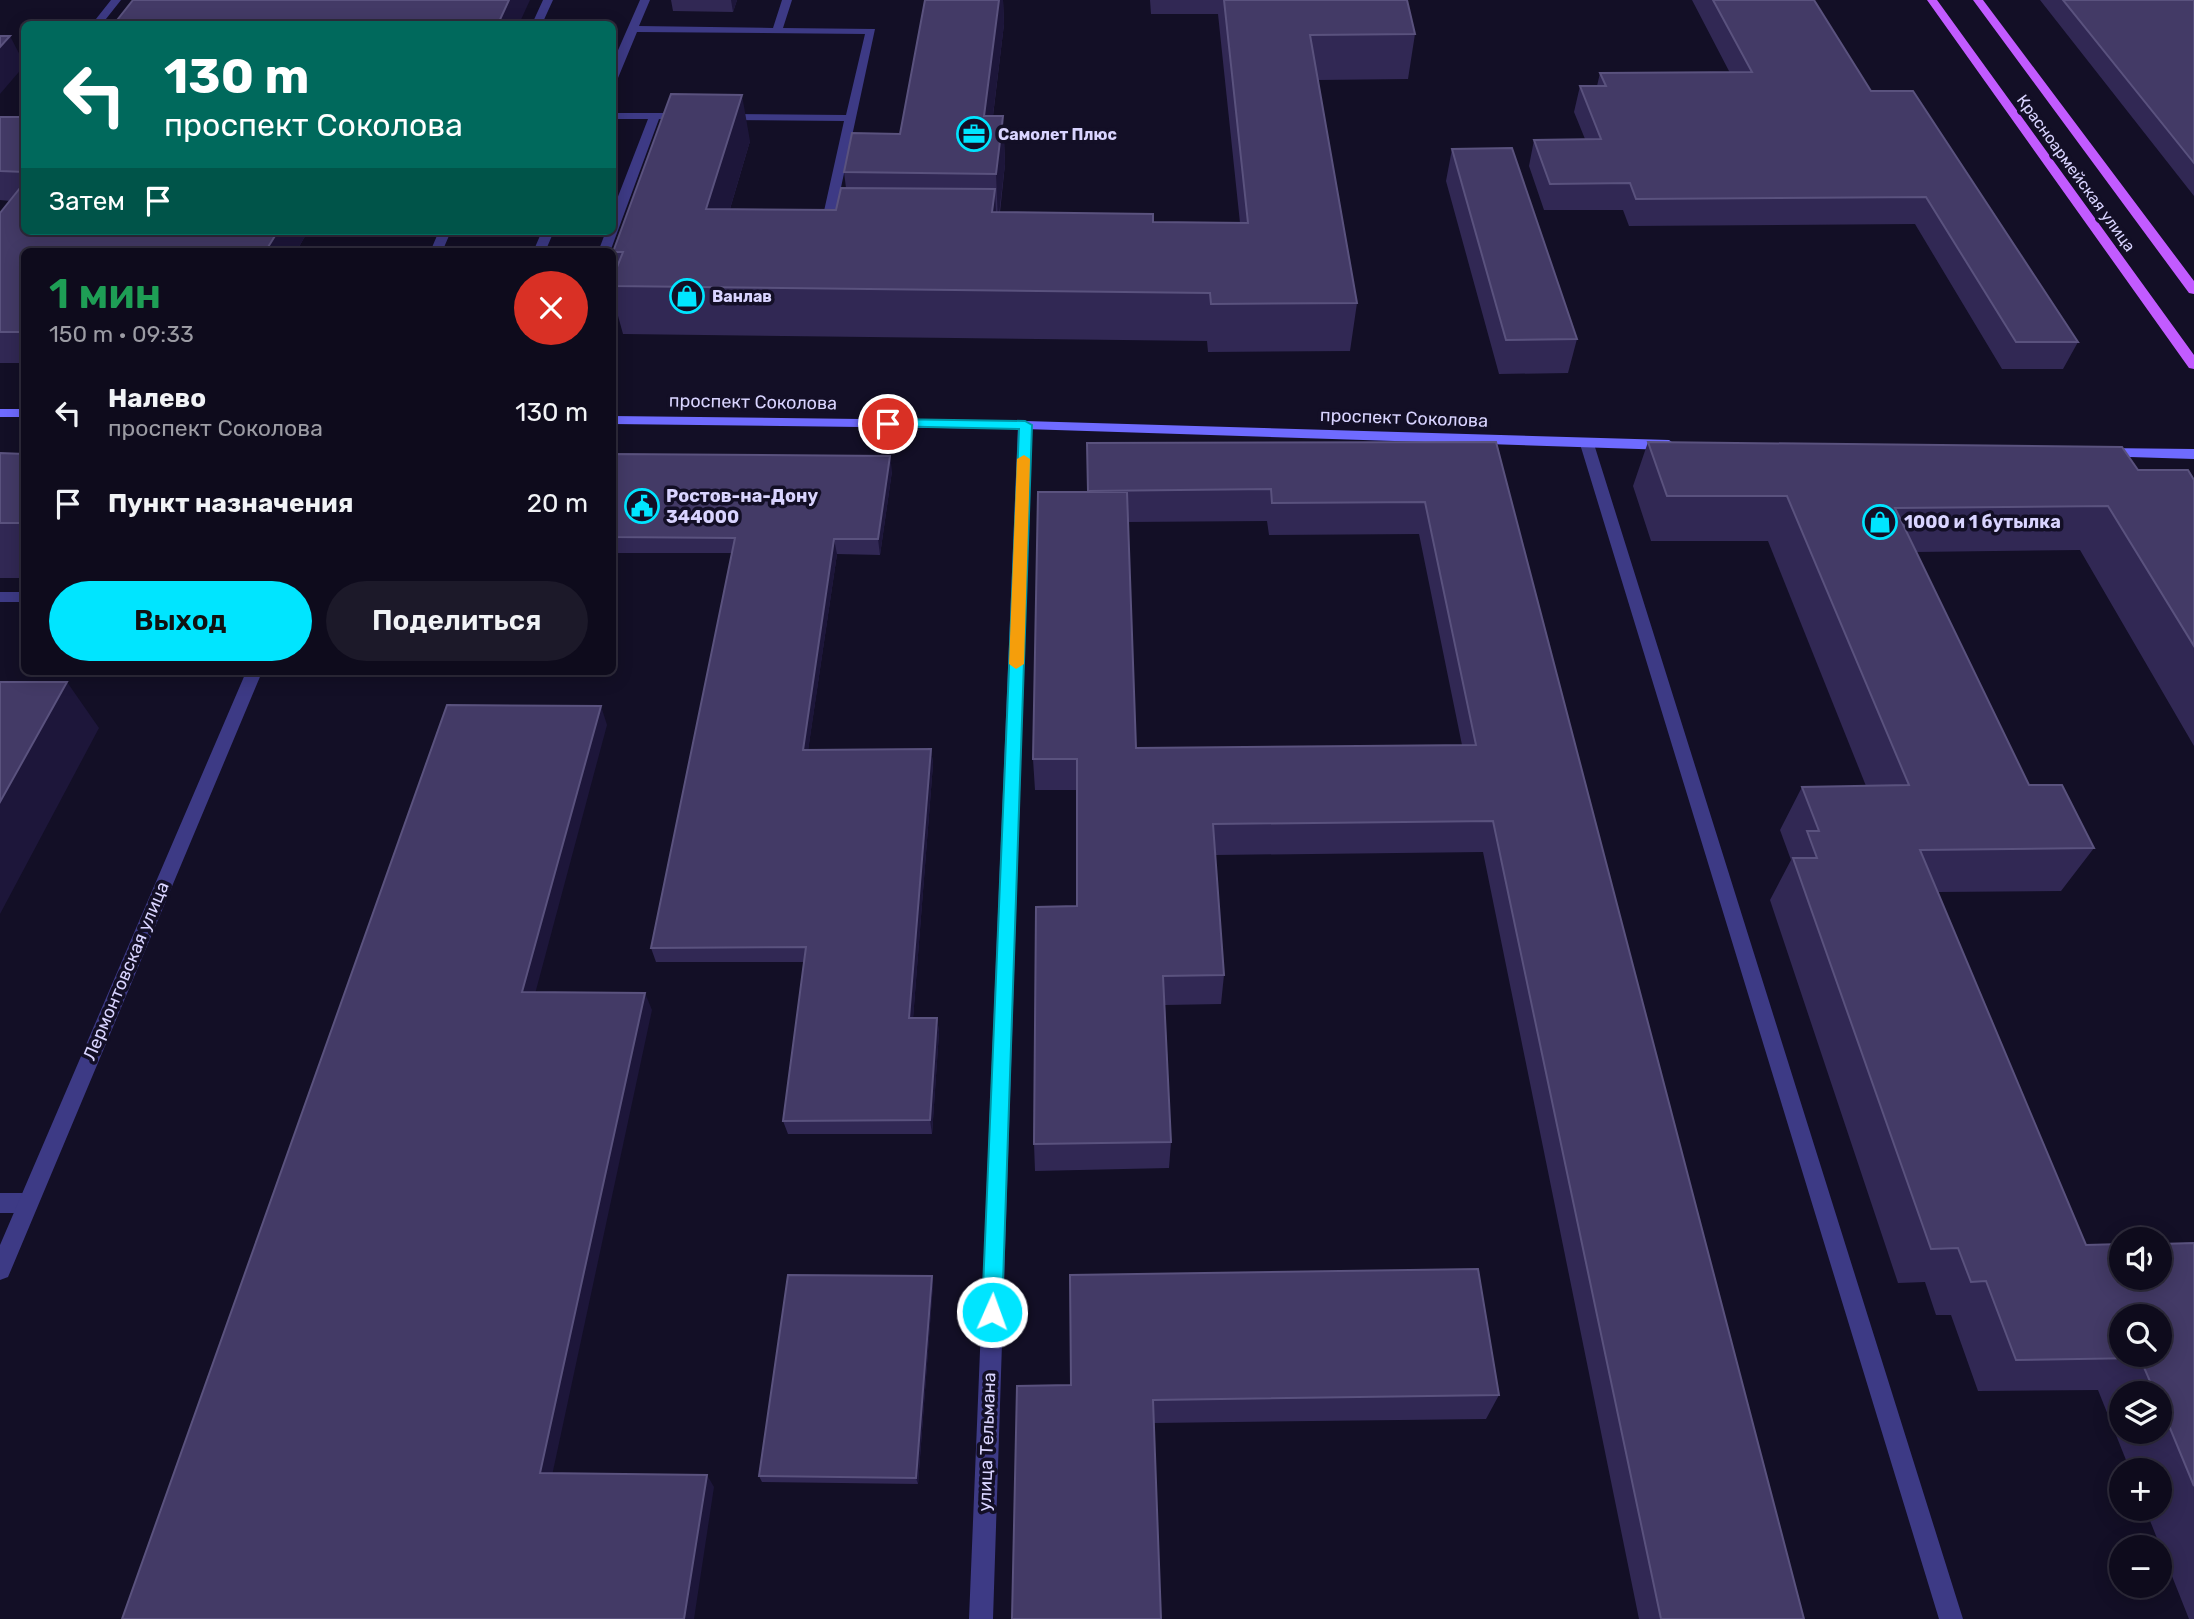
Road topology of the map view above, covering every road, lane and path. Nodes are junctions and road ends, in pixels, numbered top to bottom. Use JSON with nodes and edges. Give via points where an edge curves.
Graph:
{"nodes":[{"id":1,"x":116,"y":0,"type":"edge"},
{"id":2,"x":548,"y":0,"type":"edge"},
{"id":3,"x":645,"y":0,"type":"edge"},
{"id":4,"x":786,"y":0,"type":"edge"},
{"id":5,"x":1932,"y":0,"type":"edge"},
{"id":6,"x":1978,"y":0,"type":"edge"},
{"id":7,"x":99,"y":21,"type":"edge"},
{"id":8,"x":538,"y":21,"type":"edge"},
{"id":9,"x":633,"y":29,"type":"junction"},
{"id":10,"x":777,"y":31,"type":"junction"},
{"id":11,"x":616,"y":69,"type":"edge"},
{"id":12,"x":616,"y":116,"type":"edge"},
{"id":13,"x":655,"y":116,"type":"junction"},
{"id":14,"x":697,"y":117,"type":"edge"},
{"id":15,"x":711,"y":117,"type":"edge"},
{"id":16,"x":851,"y":118,"type":"junction"},
{"id":17,"x":616,"y":219,"type":"edge"},
{"id":18,"x":853,"y":228,"type":"edge"},
{"id":19,"x":2194,"y":289,"type":"edge"},
{"id":20,"x":2194,"y":365,"type":"edge"},
{"id":21,"x":0,"y":413,"type":"edge"},
{"id":22,"x":21,"y":413,"type":"edge"},
{"id":23,"x":616,"y":420,"type":"edge"},
{"id":24,"x":1025,"y":425,"type":"junction"},
{"id":25,"x":1587,"y":444,"type":"junction"},
{"id":26,"x":1683,"y":445,"type":"edge"},
{"id":27,"x":2094,"y":453,"type":"edge"},
{"id":28,"x":2194,"y":454,"type":"edge"},
{"id":29,"x":0,"y":597,"type":"edge"},
{"id":30,"x":21,"y":597,"type":"edge"},
{"id":31,"x":253,"y":675,"type":"edge"},
{"id":32,"x":0,"y":1203,"type":"edge"},
{"id":33,"x":27,"y":1203,"type":"junction"},
{"id":34,"x":0,"y":1270,"type":"edge"},
{"id":35,"x":981,"y":1619,"type":"edge"},
{"id":36,"x":1951,"y":1619,"type":"edge"}],
"edges":[{"from":1,"to":7,"type":"street"},
{"from":2,"to":8,"type":"street"},
{"from":3,"to":9,"type":"street"},
{"from":4,"to":10,"type":"street"},
{"from":5,"to":20,"type":"main road","name":"Красноармейская улица"},
{"from":6,"to":19,"type":"main road","name":"Красноармейская улица"},
{"from":9,"to":10,"type":"street"},
{"from":9,"to":11,"type":"street"},
{"from":10,"to":16,"type":"street","via":[[871,32]]},
{"from":12,"to":13,"type":"street"},
{"from":13,"to":14,"type":"street"},
{"from":13,"to":17,"type":"street"},
{"from":15,"to":16,"type":"street"},
{"from":16,"to":18,"type":"street","via":[[828,220],[829,226]]},
{"from":21,"to":22,"type":"main road"},
{"from":23,"to":24,"type":"main road","name":"проспект Соколова"},
{"from":24,"to":25,"type":"main road","name":"проспект Соколова"},
{"from":24,"to":35,"type":"street","name":"улица Тельмана"},
{"from":25,"to":26,"type":"main road","name":"проспект Соколова"},
{"from":25,"to":36,"type":"street"},
{"from":27,"to":28,"type":"main road"},
{"from":29,"to":30,"type":"street"},
{"from":31,"to":33,"type":"street","name":"Лермонтовская улица"},
{"from":32,"to":33,"type":"street"},
{"from":33,"to":34,"type":"street","name":"Лермонтовская улица"}]}
